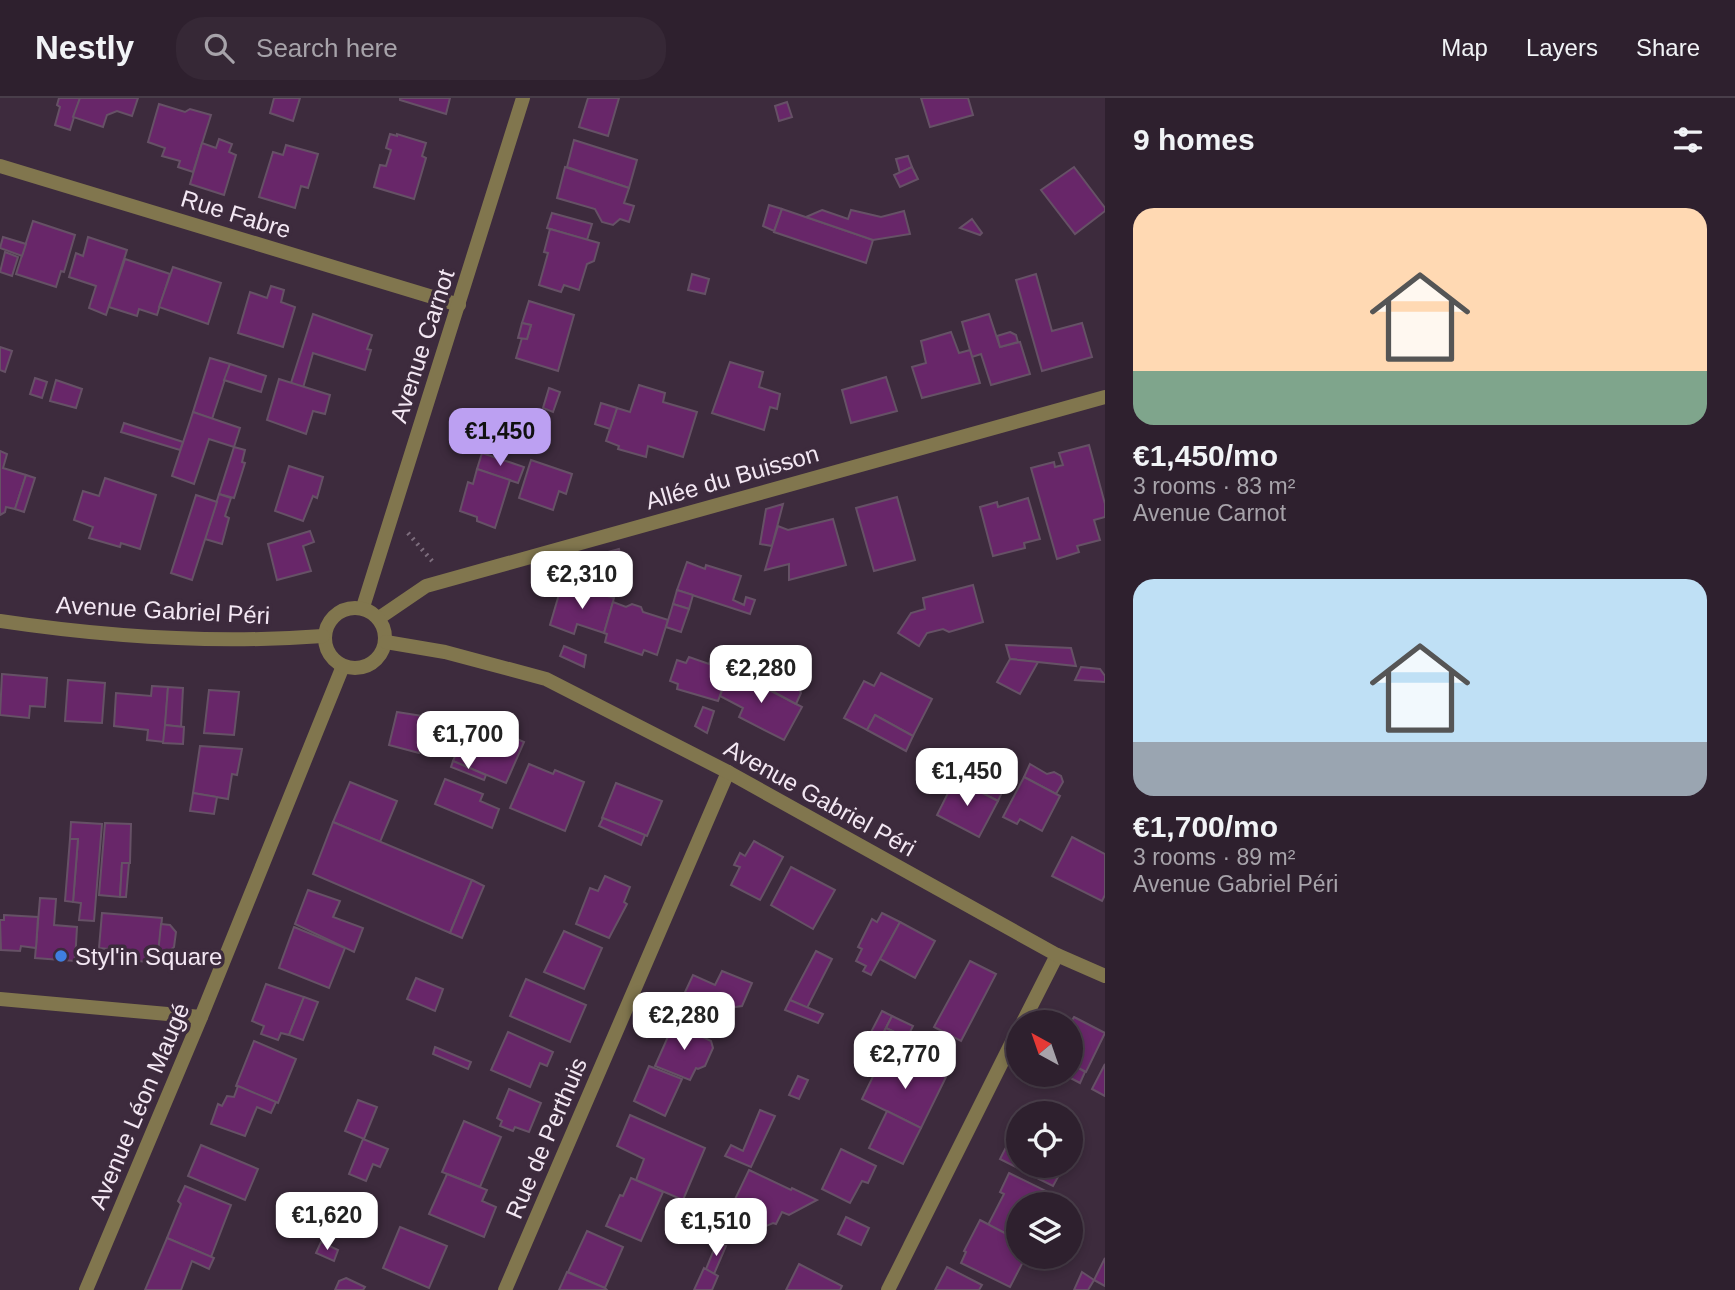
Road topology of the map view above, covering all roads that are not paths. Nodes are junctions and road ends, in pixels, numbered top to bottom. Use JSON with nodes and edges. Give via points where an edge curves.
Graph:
{"nodes":[{"id":1,"x":523,"y":98,"type":"edge"},
{"id":2,"x":0,"y":166,"type":"edge"},
{"id":3,"x":459,"y":305,"type":"junction"},
{"id":4,"x":1105,"y":397,"type":"edge"},
{"id":5,"x":363,"y":607,"type":"junction"},
{"id":6,"x":379,"y":618,"type":"junction"},
{"id":7,"x":0,"y":621,"type":"edge"},
{"id":8,"x":323,"y":636,"type":"junction"},
{"id":9,"x":386,"y":642,"type":"junction"},
{"id":10,"x":342,"y":666,"type":"junction"},
{"id":11,"x":728,"y":772,"type":"junction"},
{"id":12,"x":1056,"y":954,"type":"junction"},
{"id":13,"x":1105,"y":976,"type":"edge"},
{"id":14,"x":0,"y":999,"type":"edge"},
{"id":15,"x":1029,"y":1010,"type":"edge"},
{"id":16,"x":201,"y":1017,"type":"junction"},
{"id":17,"x":1006,"y":1054,"type":"edge"},
{"id":18,"x":86,"y":1290,"type":"edge"},
{"id":19,"x":505,"y":1290,"type":"edge"},
{"id":20,"x":888,"y":1290,"type":"edge"}],
"edges":[{"from":1,"to":3,"type":"street","name":"Avenue Carnot"},
{"from":2,"to":3,"type":"street","name":"Rue Fabre"},
{"from":3,"to":5,"type":"street","name":"Avenue Carnot"},
{"from":4,"to":6,"type":"street","name":"Allée du Buisson","via":[[426,586]]},
{"from":5,"to":6,"type":"street"},
{"from":5,"to":8,"type":"street","via":[[345,608],[330,618]]},
{"from":6,"to":9,"type":"street"},
{"from":7,"to":8,"type":"street","name":"Avenue Gabriel Péri","via":[[73,632],[191,639]]},
{"from":8,"to":10,"type":"street","via":[[328,654]]},
{"from":9,"to":10,"type":"street","via":[[378,659],[361,668]]},
{"from":9,"to":11,"type":"street","name":"Avenue Gabriel Péri","via":[[445,652],[546,679]]},
{"from":10,"to":16,"type":"street","name":"Avenue Léon Maugé"},
{"from":11,"to":12,"type":"street","name":"Avenue Gabriel Péri"},
{"from":11,"to":19,"type":"street","name":"Rue de Perthuis"},
{"from":12,"to":13,"type":"street","name":"Avenue Gabriel Péri"},
{"from":12,"to":15,"type":"street"},
{"from":14,"to":16,"type":"street"},
{"from":16,"to":18,"type":"street","name":"Avenue Léon Maugé"},
{"from":17,"to":20,"type":"street"}]}
